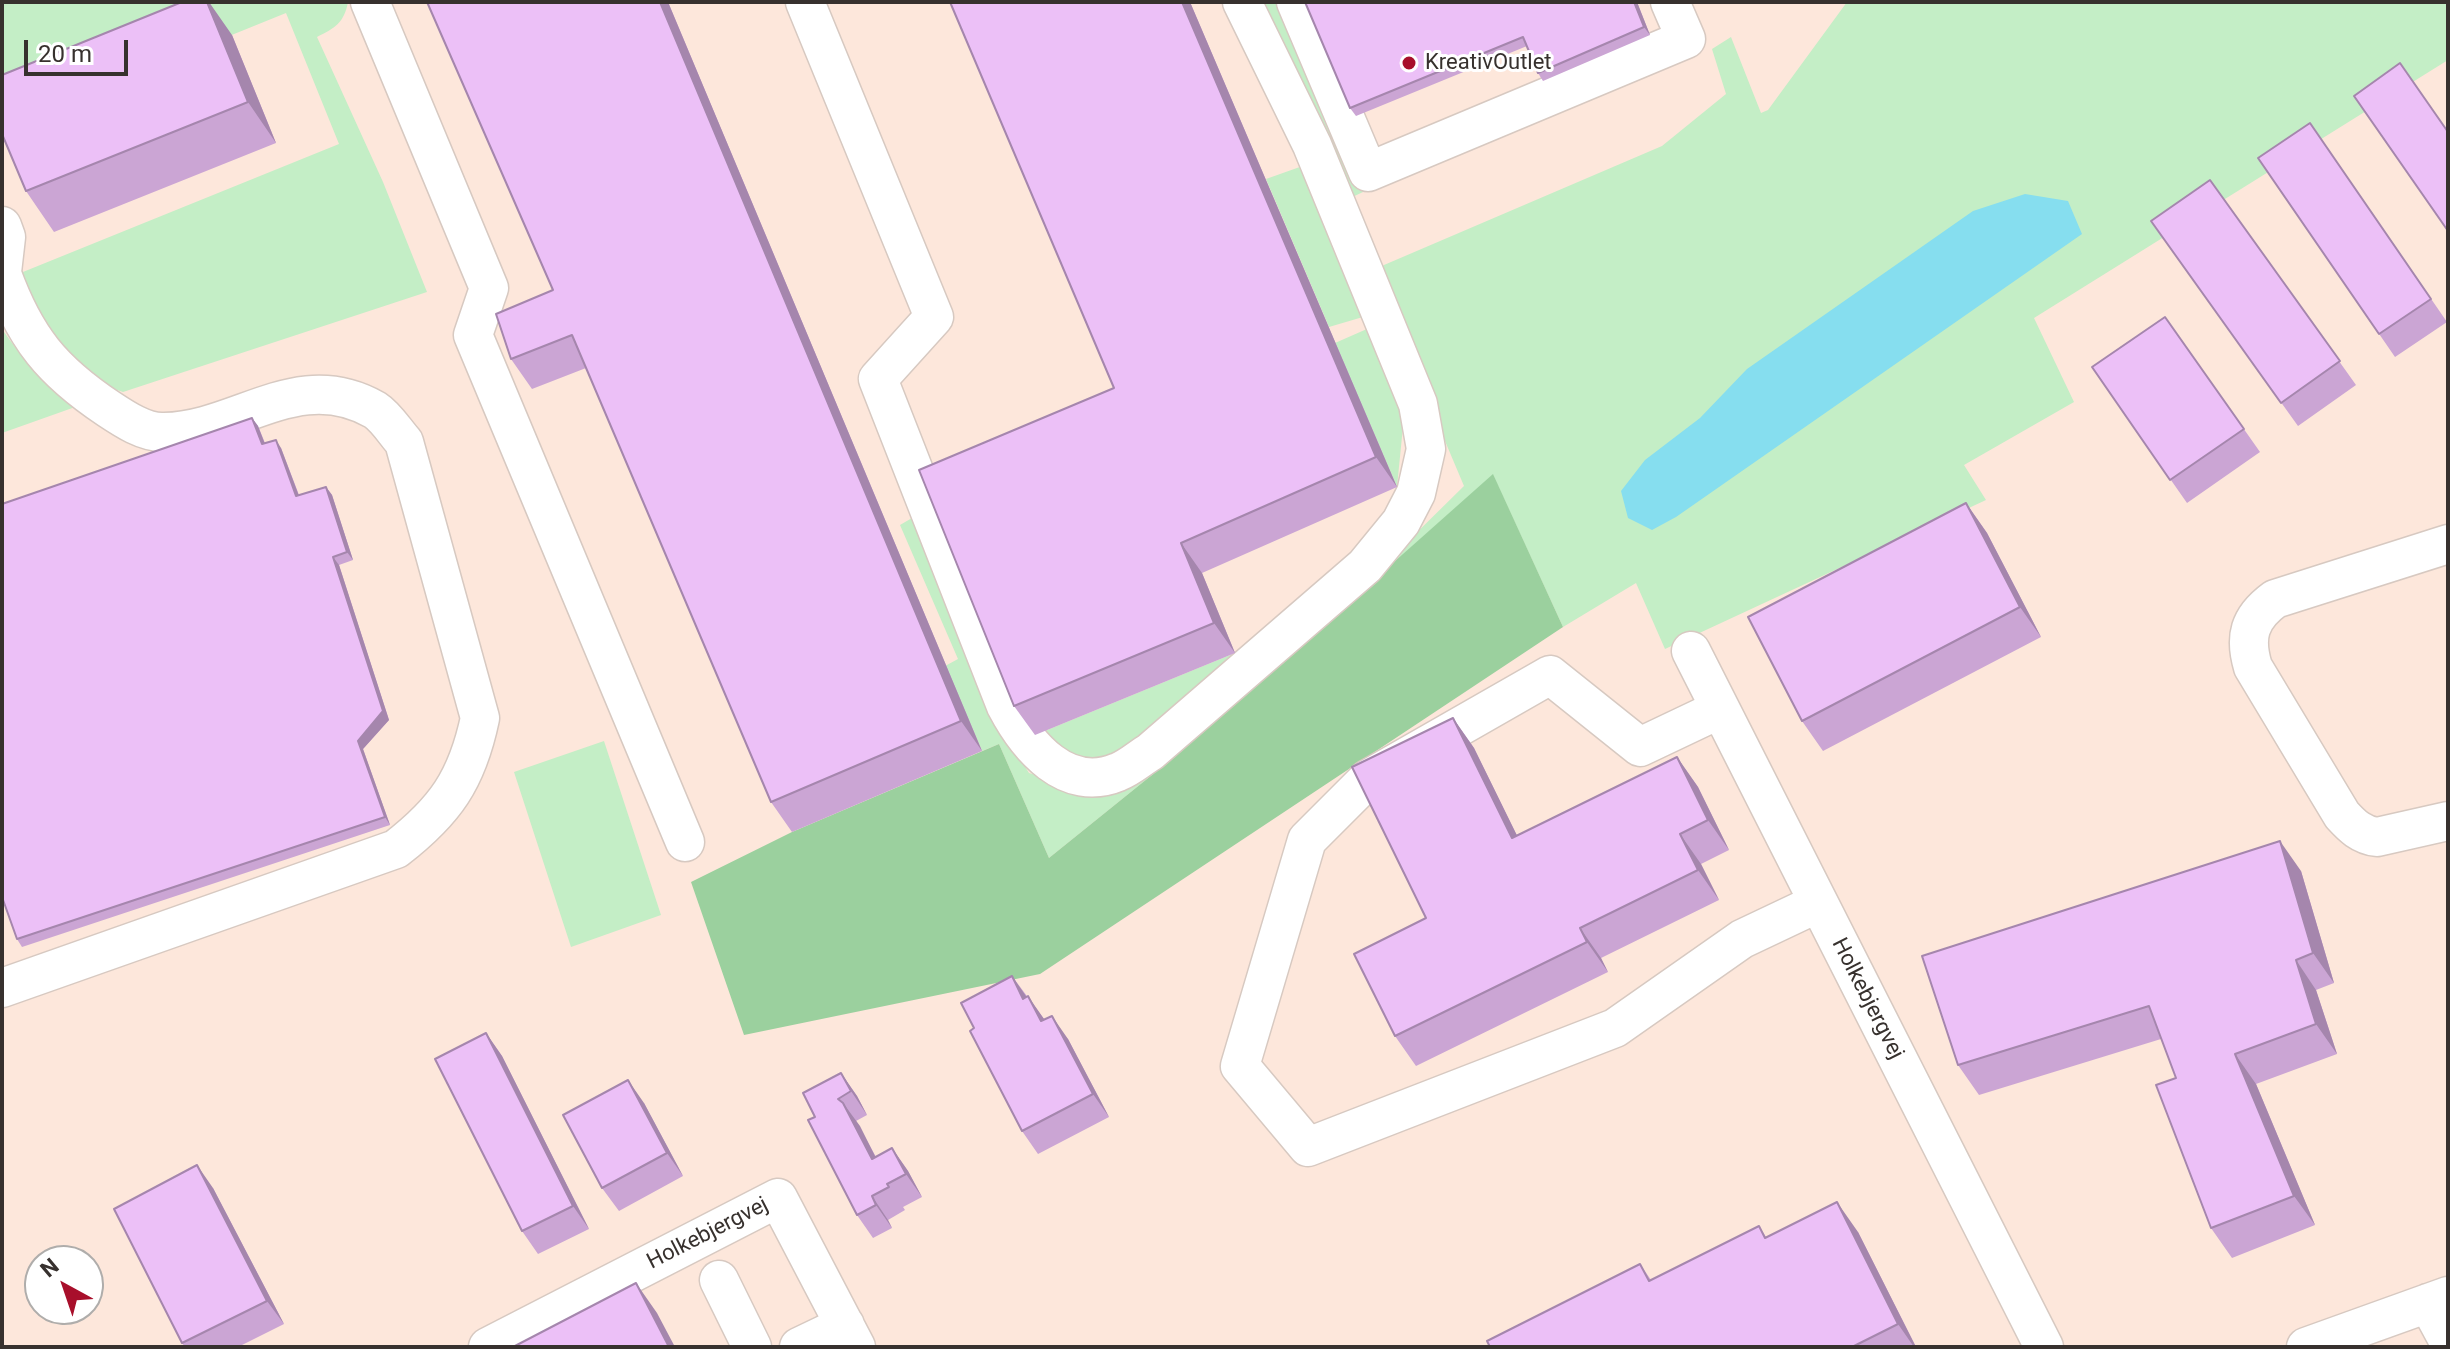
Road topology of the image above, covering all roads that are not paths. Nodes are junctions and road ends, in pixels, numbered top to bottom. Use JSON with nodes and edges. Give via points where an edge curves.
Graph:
{"nodes":[{"id":1,"x":370,"y":2,"type":"edge"},
{"id":2,"x":805,"y":2,"type":"edge"},
{"id":3,"x":1242,"y":2,"type":"edge"},
{"id":4,"x":1296,"y":2,"type":"edge"},
{"id":5,"x":1670,"y":2,"type":"edge"},
{"id":6,"x":2,"y":226,"type":"edge"},
{"id":7,"x":2,"y":273,"type":"edge"},
{"id":8,"x":2448,"y":544,"type":"edge"},
{"id":9,"x":1691,"y":651,"type":"dead end"},
{"id":10,"x":1720,"y":709,"type":"junction"},
{"id":11,"x":2448,"y":821,"type":"edge"},
{"id":12,"x":685,"y":842,"type":"dead end"},
{"id":13,"x":1818,"y":903,"type":"junction"},
{"id":14,"x":2,"y":988,"type":"edge"},
{"id":15,"x":719,"y":1280,"type":"dead end"},
{"id":16,"x":2438,"y":1299,"type":"edge"},
{"id":17,"x":851,"y":1336,"type":"edge"},
{"id":18,"x":2448,"y":1340,"type":"edge"},
{"id":19,"x":488,"y":1347,"type":"edge"},
{"id":20,"x":752,"y":1347,"type":"edge"},
{"id":21,"x":799,"y":1347,"type":"edge"},
{"id":22,"x":2044,"y":1347,"type":"edge"},
{"id":23,"x":2306,"y":1347,"type":"edge"}],
"edges":[{"from":1,"to":12,"type":"street","via":[[489,288],[473,335]]},
{"from":2,"to":3,"type":"street","via":[[934,317],[878,379],[1020,733],[1042,758],[1088,778],[1118,773],[1150,752],[1365,566],[1401,522],[1416,493],[1426,449],[1418,404],[1318,159]]},
{"from":4,"to":5,"type":"street","via":[[1368,172],[1686,39]]},
{"from":6,"to":7,"type":"street"},
{"from":7,"to":14,"type":"street","via":[[17,314],[43,355],[128,422],[162,433],[299,394],[340,397],[377,411],[404,442],[480,718],[458,787],[430,823],[396,849]]},
{"from":8,"to":11,"type":"street","via":[[2275,599],[2259,610],[2248,629],[2247,646],[2253,667],[2353,827],[2377,837]]},
{"from":9,"to":10,"type":"street","name":"Holkebjergvej"},
{"from":10,"to":13,"type":"street","name":"Holkebjergvej"},
{"from":10,"to":13,"type":"street","via":[[1640,747],[1550,675],[1368,779],[1307,840],[1240,1066],[1308,1147],[1615,1028],[1742,939]]},
{"from":13,"to":22,"type":"street","name":"Holkebjergvej"},
{"from":15,"to":20,"type":"street"},
{"from":16,"to":18,"type":"street"},
{"from":16,"to":23,"type":"street"},
{"from":17,"to":19,"type":"street","name":"Holkebjergvej","via":[[778,1198]]},
{"from":17,"to":21,"type":"street"}]}
